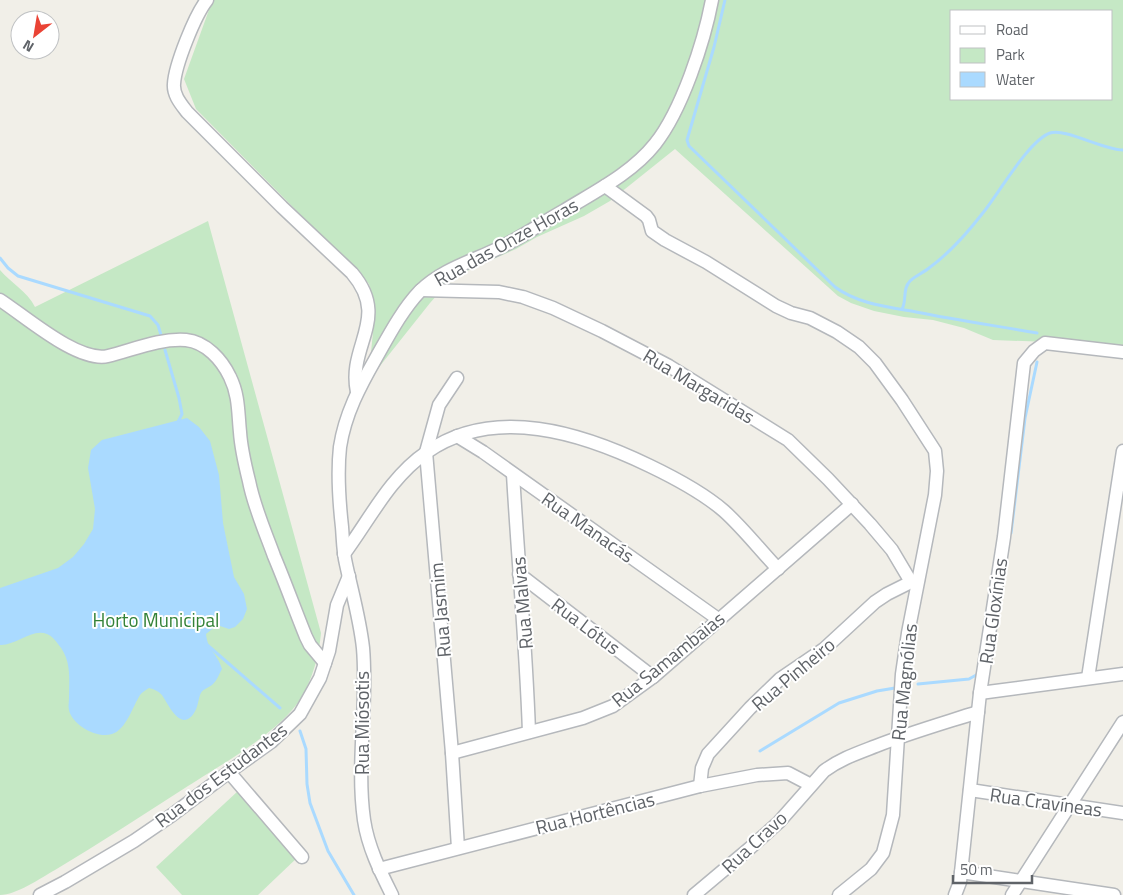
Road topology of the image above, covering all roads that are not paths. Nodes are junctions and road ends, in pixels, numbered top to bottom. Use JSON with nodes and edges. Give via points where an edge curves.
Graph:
{"nodes":[{"id":1,"x":207,"y":0,"type":"edge"},
{"id":2,"x":712,"y":0,"type":"edge"},
{"id":3,"x":605,"y":186,"type":"junction"},
{"id":4,"x":421,"y":290,"type":"junction"},
{"id":5,"x":0,"y":300,"type":"edge"},
{"id":6,"x":1123,"y":352,"type":"edge"},
{"id":7,"x":457,"y":378,"type":"dead end"},
{"id":8,"x":357,"y":392,"type":"junction"},
{"id":9,"x":457,"y":436,"type":"junction"},
{"id":10,"x":1123,"y":451,"type":"edge"},
{"id":11,"x":426,"y":452,"type":"junction"},
{"id":12,"x":513,"y":474,"type":"junction"},
{"id":13,"x":852,"y":504,"type":"junction"},
{"id":14,"x":344,"y":554,"type":"junction"},
{"id":15,"x":778,"y":569,"type":"junction"},
{"id":16,"x":518,"y":574,"type":"junction"},
{"id":17,"x":349,"y":576,"type":"junction"},
{"id":18,"x":915,"y":581,"type":"junction"},
{"id":19,"x":718,"y":619,"type":"junction"},
{"id":20,"x":325,"y":663,"type":"junction"},
{"id":21,"x":1123,"y":674,"type":"edge"},
{"id":22,"x":653,"y":677,"type":"junction"},
{"id":23,"x":1088,"y":678,"type":"junction"},
{"id":24,"x":980,"y":693,"type":"junction"},
{"id":25,"x":978,"y":712,"type":"junction"},
{"id":26,"x":1123,"y":722,"type":"edge"},
{"id":27,"x":529,"y":732,"type":"junction"},
{"id":28,"x":898,"y":738,"type":"junction"},
{"id":29,"x":452,"y":753,"type":"junction"},
{"id":30,"x":229,"y":772,"type":"junction"},
{"id":31,"x":811,"y":785,"type":"junction"},
{"id":32,"x":700,"y":786,"type":"junction"},
{"id":33,"x":970,"y":790,"type":"junction"},
{"id":34,"x":1070,"y":806,"type":"junction"},
{"id":35,"x":1123,"y":813,"type":"edge"},
{"id":36,"x":458,"y":848,"type":"junction"},
{"id":37,"x":302,"y":857,"type":"dead end"},
{"id":38,"x":379,"y":869,"type":"junction"},
{"id":39,"x":961,"y":872,"type":"junction"},
{"id":40,"x":1022,"y":881,"type":"junction"},
{"id":41,"x":40,"y":895,"type":"edge"},
{"id":42,"x":392,"y":895,"type":"edge"},
{"id":43,"x":694,"y":895,"type":"edge"},
{"id":44,"x":839,"y":895,"type":"edge"},
{"id":45,"x":955,"y":895,"type":"edge"},
{"id":46,"x":1012,"y":895,"type":"edge"},
{"id":47,"x":1114,"y":895,"type":"edge"}],
"edges":[{"from":1,"to":8,"type":"street","via":[[194,22],[178,66],[175,94],[187,112],[366,292],[368,326],[355,370]]},
{"from":2,"to":3,"type":"street","name":"Rua das Onze Horas","via":[[700,48],[680,102],[664,131],[637,162]]},
{"from":3,"to":4,"type":"street","name":"Rua das Onze Horas","via":[[505,245],[438,277]]},
{"from":3,"to":18,"type":"street","name":"Rua Magnólias","via":[[646,216],[652,231],[665,240],[776,306],[837,332],[875,363],[935,451],[935,495]]},
{"from":4,"to":8,"type":"street","name":"Rua das Onze Horas","via":[[391,330]]},
{"from":4,"to":13,"type":"street","name":"Rua Margaridas","via":[[472,290],[523,297],[602,331],[669,366],[788,440]]},
{"from":5,"to":20,"type":"street","via":[[56,340],[91,356],[106,357],[128,349],[186,340],[210,351],[221,362],[238,398],[240,434],[261,524],[306,637]]},
{"from":6,"to":24,"type":"street","name":"Rua Gloxínias","via":[[1045,343],[1024,363],[1004,537]]},
{"from":7,"to":11,"type":"street","name":"Rua Jasmim","via":[[439,405]]},
{"from":8,"to":14,"type":"street","name":"Rua das Onze Horas","via":[[340,449],[338,484]]},
{"from":9,"to":11,"type":"street"},
{"from":9,"to":12,"type":"street","name":"Rua Manacás"},
{"from":9,"to":15,"type":"street","via":[[511,426],[533,428],[588,439],[619,451],[670,476],[710,501],[729,516]]},
{"from":10,"to":23,"type":"street"},
{"from":11,"to":14,"type":"street","via":[[398,477]]},
{"from":11,"to":29,"type":"street","name":"Rua Jasmim"},
{"from":12,"to":16,"type":"street","name":"Rua Malvas"},
{"from":12,"to":19,"type":"street","name":"Rua Manacás"},
{"from":13,"to":15,"type":"street","name":"Rua Samambaias"},
{"from":13,"to":18,"type":"street","name":"Rua Margaridas"},
{"from":14,"to":17,"type":"street","name":"Rua Miósotis"},
{"from":15,"to":19,"type":"street","name":"Rua Samambaias"},
{"from":16,"to":22,"type":"street","name":"Rua Lótus"},
{"from":16,"to":27,"type":"street","name":"Rua Malvas"},
{"from":17,"to":20,"type":"street","name":"Rua dos Estudantes","via":[[337,605]]},
{"from":17,"to":38,"type":"street","name":"Rua Miósotis","via":[[363,648],[361,768],[364,820]]},
{"from":18,"to":28,"type":"street","name":"Rua Magnólias","via":[[902,674]]},
{"from":18,"to":32,"type":"street","name":"Rua Pinheiro","via":[[875,602],[824,649],[780,679],[708,754]]},
{"from":19,"to":22,"type":"street","name":"Rua Samambaias"},
{"from":20,"to":30,"type":"street","name":"Rua dos Estudantes","via":[[300,714],[271,742]]},
{"from":21,"to":23,"type":"street"},
{"from":22,"to":27,"type":"street","name":"Rua Samambaias","via":[[599,713]]},
{"from":23,"to":24,"type":"street"},
{"from":24,"to":25,"type":"street","name":"Rua Gloxínias"},
{"from":25,"to":28,"type":"street","name":"Rua Cravo"},
{"from":25,"to":33,"type":"street","name":"Rua Gloxínias"},
{"from":26,"to":34,"type":"street"},
{"from":27,"to":29,"type":"street","name":"Rua Samambaias"},
{"from":28,"to":31,"type":"street","name":"Rua Cravo","via":[[839,761]]},
{"from":28,"to":44,"type":"street","name":"Rua Magnólias","via":[[893,815],[883,854]]},
{"from":29,"to":36,"type":"street","name":"Rua Jasmim"},
{"from":30,"to":37,"type":"street"},
{"from":30,"to":41,"type":"street","name":"Rua dos Estudantes","via":[[134,840]]},
{"from":31,"to":32,"type":"street","name":"Rua Hortências","via":[[788,773],[774,773]]},
{"from":31,"to":43,"type":"street","name":"Rua Cravo","via":[[779,822]]},
{"from":32,"to":36,"type":"street","name":"Rua Hortências"},
{"from":33,"to":34,"type":"street","name":"Rua Cravíneas"},
{"from":33,"to":39,"type":"street","name":"Rua Gloxínias"},
{"from":34,"to":35,"type":"street","name":"Rua Cravíneas"},
{"from":34,"to":40,"type":"street"},
{"from":36,"to":38,"type":"street","name":"Rua Hortências"},
{"from":38,"to":42,"type":"street","name":"Rua Miósotis"},
{"from":39,"to":40,"type":"street"},
{"from":39,"to":45,"type":"street","name":"Rua Gloxínias"},
{"from":40,"to":46,"type":"street"},
{"from":40,"to":47,"type":"street"}]}
